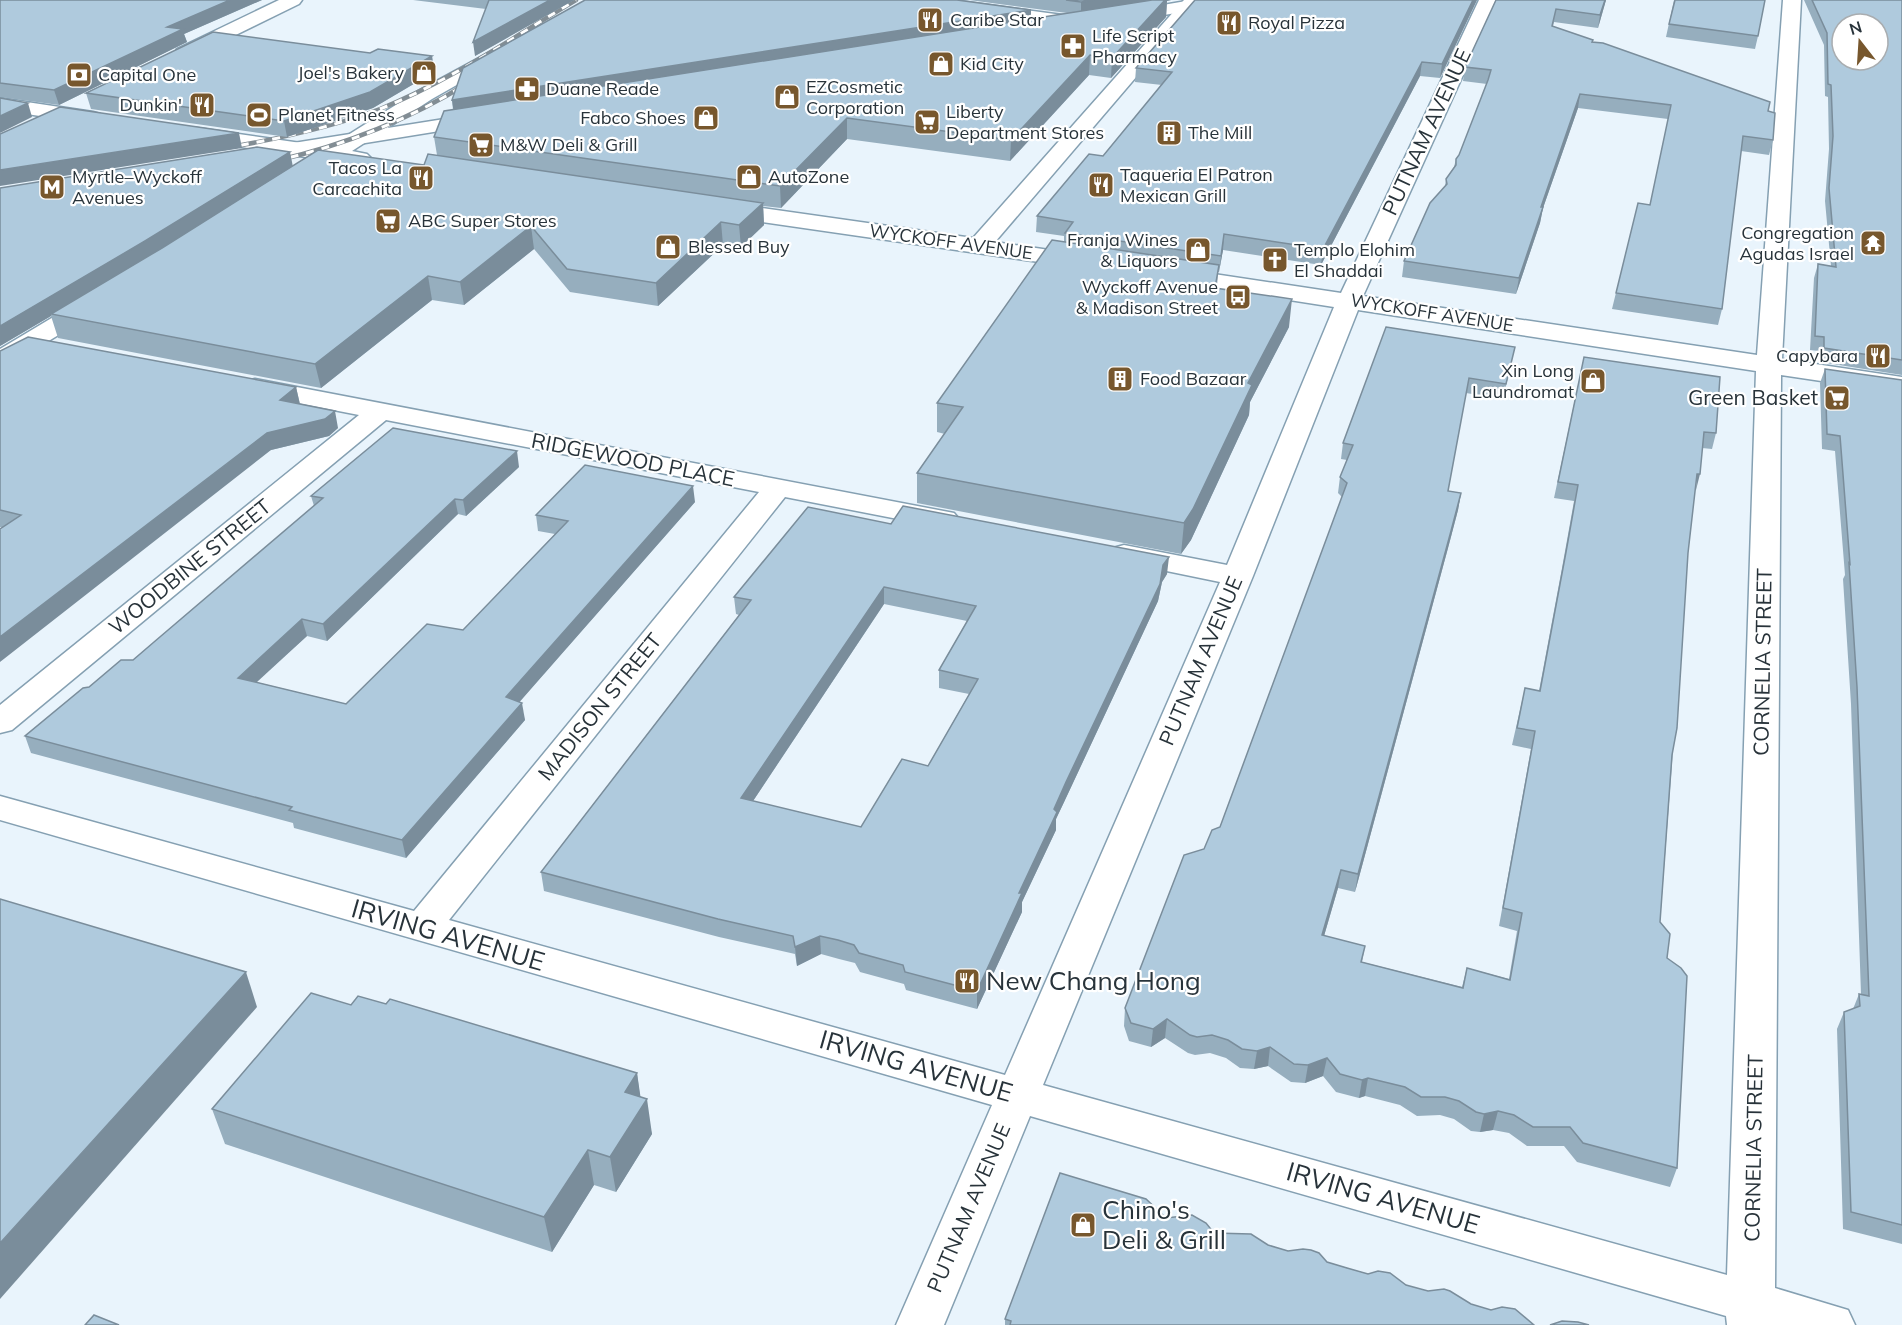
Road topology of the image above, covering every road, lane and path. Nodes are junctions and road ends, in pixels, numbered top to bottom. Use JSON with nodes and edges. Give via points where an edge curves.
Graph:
{"nodes":[{"id":1,"x":293,"y":0,"type":"edge"},
{"id":2,"x":913,"y":0,"type":"edge"},
{"id":3,"x":1224,"y":0,"type":"edge"},
{"id":4,"x":1488,"y":0,"type":"edge"},
{"id":5,"x":1792,"y":0,"type":"edge"},
{"id":6,"x":1191,"y":3,"type":"edge"},
{"id":7,"x":1085,"y":23,"type":"junction"},
{"id":8,"x":1023,"y":33,"type":"edge"},
{"id":9,"x":512,"y":45,"type":"edge"},
{"id":10,"x":170,"y":60,"type":"edge"},
{"id":11,"x":86,"y":101,"type":"dead end"},
{"id":12,"x":0,"y":104,"type":"edge"},
{"id":13,"x":59,"y":113,"type":"junction"},
{"id":14,"x":502,"y":116,"type":"edge"},
{"id":15,"x":111,"y":121,"type":"edge"},
{"id":16,"x":30,"y":128,"type":"edge"},
{"id":17,"x":180,"y":131,"type":"edge"},
{"id":18,"x":358,"y":138,"type":"junction"},
{"id":19,"x":294,"y":148,"type":"junction"},
{"id":20,"x":332,"y":154,"type":"junction"},
{"id":21,"x":219,"y":160,"type":"edge"},
{"id":22,"x":380,"y":160,"type":"edge"},
{"id":23,"x":302,"y":174,"type":"edge"},
{"id":24,"x":700,"y":206,"type":"edge"},
{"id":25,"x":979,"y":246,"type":"junction"},
{"id":26,"x":1109,"y":265,"type":"edge"},
{"id":27,"x":1154,"y":272,"type":"edge"},
{"id":28,"x":110,"y":294,"type":"edge"},
{"id":29,"x":1349,"y":301,"type":"junction"},
{"id":30,"x":28,"y":342,"type":"junction"},
{"id":31,"x":64,"y":349,"type":"edge"},
{"id":32,"x":0,"y":360,"type":"edge"},
{"id":33,"x":1768,"y":364,"type":"junction"},
{"id":34,"x":231,"y":382,"type":"edge"},
{"id":35,"x":1902,"y":385,"type":"edge"},
{"id":36,"x":380,"y":412,"type":"junction"},
{"id":37,"x":778,"y":487,"type":"junction"},
{"id":38,"x":965,"y":523,"type":"edge"},
{"id":39,"x":1103,"y":550,"type":"edge"},
{"id":40,"x":1238,"y":576,"type":"junction"},
{"id":41,"x":0,"y":722,"type":"edge"},
{"id":42,"x":0,"y":808,"type":"edge"},
{"id":43,"x":422,"y":927,"type":"junction"},
{"id":44,"x":1017,"y":1095,"type":"junction"},
{"id":45,"x":1750,"y":1313,"type":"edge"},
{"id":46,"x":920,"y":1325,"type":"edge"},
{"id":47,"x":1831,"y":1325,"type":"edge"}],
"edges":[{"from":1,"to":10,"type":"street"},
{"from":2,"to":7,"type":"street"},
{"from":3,"to":6,"type":"street"},
{"from":4,"to":29,"type":"street","name":"PUTNAM AVENUE"},
{"from":5,"to":33,"type":"street","name":"CORNELIA STREET"},
{"from":6,"to":7,"type":"street"},
{"from":6,"to":25,"type":"street"},
{"from":7,"to":8,"type":"street"},
{"from":9,"to":18,"type":"street"},
{"from":11,"to":13,"type":"street"},
{"from":12,"to":13,"type":"street"},
{"from":13,"to":15,"type":"street"},
{"from":13,"to":16,"type":"street"},
{"from":14,"to":18,"type":"street"},
{"from":17,"to":19,"type":"street"},
{"from":18,"to":19,"type":"street"},
{"from":18,"to":20,"type":"street"},
{"from":19,"to":20,"type":"street"},
{"from":19,"to":21,"type":"street"},
{"from":20,"to":22,"type":"street"},
{"from":20,"to":23,"type":"street"},
{"from":24,"to":25,"type":"street","name":"WYCKOFF AVENUE"},
{"from":25,"to":26,"type":"street","name":"WYCKOFF AVENUE"},
{"from":27,"to":29,"type":"street","name":"WYCKOFF AVENUE"},
{"from":28,"to":30,"type":"street"},
{"from":29,"to":33,"type":"street","name":"WYCKOFF AVENUE"},
{"from":29,"to":40,"type":"street","name":"PUTNAM AVENUE"},
{"from":30,"to":31,"type":"street"},
{"from":30,"to":32,"type":"street"},
{"from":33,"to":35,"type":"street","name":"WYCKOFF AVENUE"},
{"from":33,"to":45,"type":"street","name":"CORNELIA STREET"},
{"from":34,"to":36,"type":"street","name":"RIDGEWOOD PLACE"},
{"from":36,"to":37,"type":"street","name":"RIDGEWOOD PLACE"},
{"from":36,"to":41,"type":"street","name":"WOODBINE STREET"},
{"from":37,"to":38,"type":"street","name":"RIDGEWOOD PLACE"},
{"from":37,"to":43,"type":"street","name":"MADISON STREET"},
{"from":39,"to":40,"type":"street"},
{"from":40,"to":44,"type":"street","name":"PUTNAM AVENUE"},
{"from":42,"to":43,"type":"street","name":"IRVING AVENUE"},
{"from":43,"to":44,"type":"street","name":"IRVING AVENUE"},
{"from":44,"to":45,"type":"street","name":"IRVING AVENUE"},
{"from":44,"to":46,"type":"street","name":"PUTNAM AVENUE"},
{"from":45,"to":47,"type":"street","name":"IRVING AVENUE"}]}
